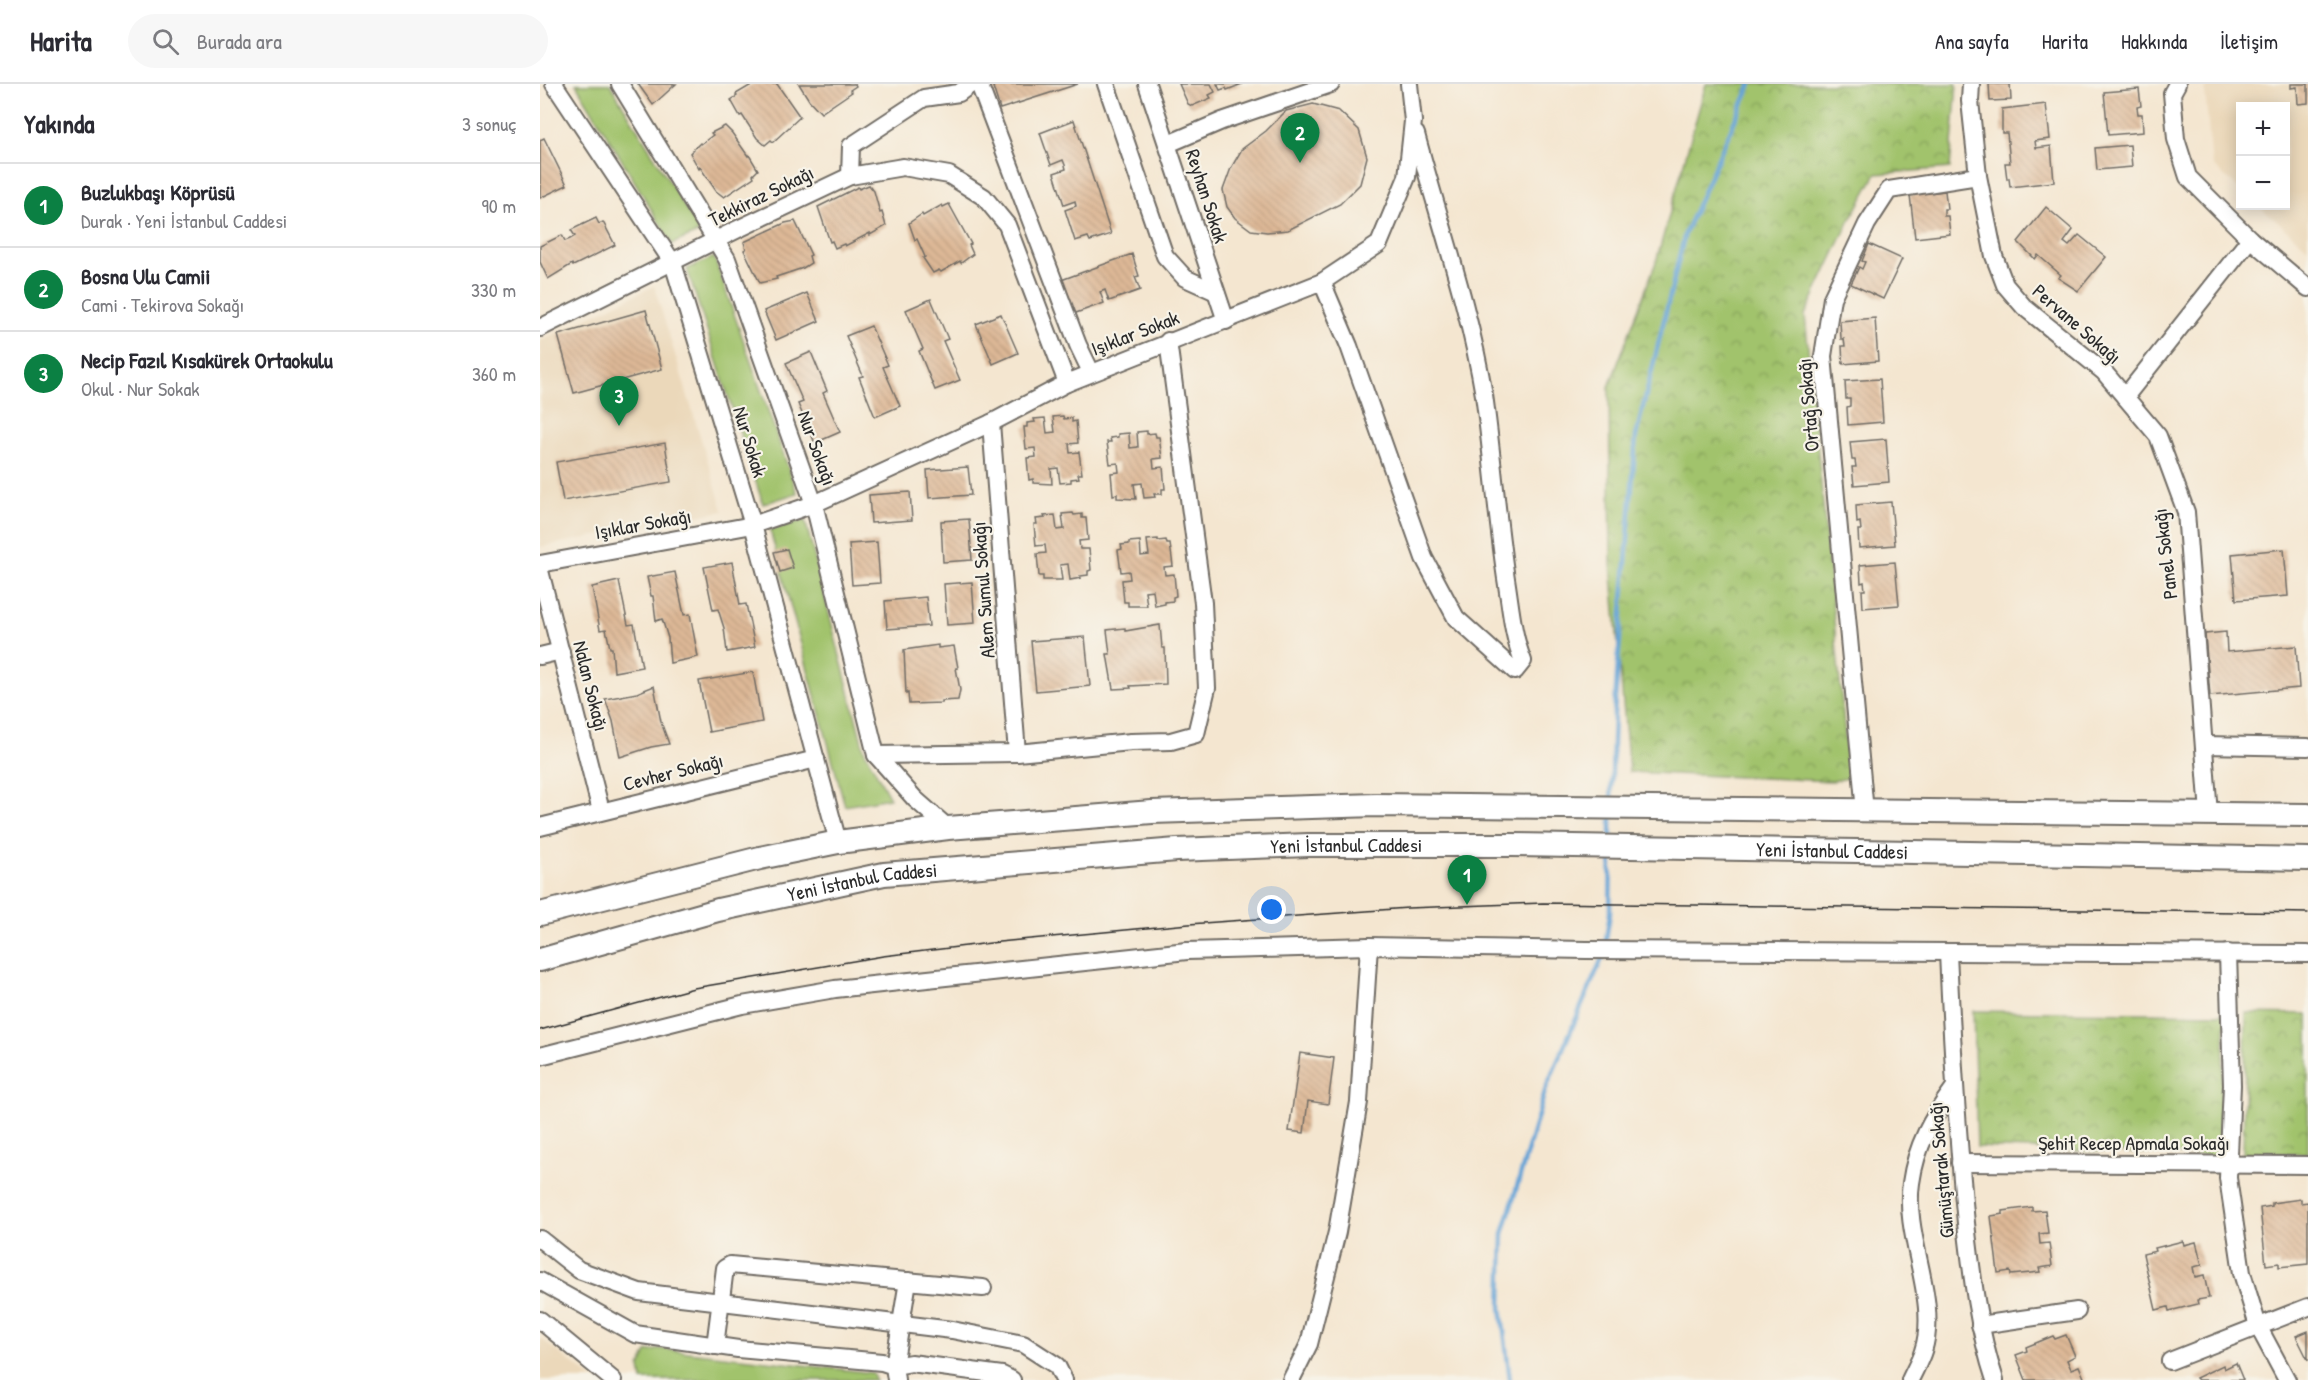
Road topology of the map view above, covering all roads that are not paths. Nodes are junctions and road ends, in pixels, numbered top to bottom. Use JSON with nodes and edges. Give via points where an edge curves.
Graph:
{"nodes":[{"id":1,"x":552,"y":84,"type":"edge"},
{"id":2,"x":620,"y":84,"type":"edge"},
{"id":3,"x":971,"y":84,"type":"edge"},
{"id":4,"x":979,"y":84,"type":"edge"},
{"id":5,"x":1106,"y":84,"type":"edge"},
{"id":6,"x":1147,"y":84,"type":"edge"},
{"id":7,"x":1331,"y":84,"type":"edge"},
{"id":8,"x":1409,"y":84,"type":"edge"},
{"id":9,"x":1971,"y":84,"type":"edge"},
{"id":10,"x":2177,"y":84,"type":"edge"},
{"id":11,"x":540,"y":92,"type":"edge"},
{"id":12,"x":1413,"y":121,"type":"junction"},
{"id":13,"x":1168,"y":144,"type":"junction"},
{"id":14,"x":850,"y":176,"type":"junction"},
{"id":15,"x":1978,"y":176,"type":"junction"},
{"id":16,"x":2250,"y":239,"type":"junction"},
{"id":17,"x":717,"y":240,"type":"junction"},
{"id":18,"x":673,"y":264,"type":"junction"},
{"id":19,"x":1322,"y":282,"type":"junction"},
{"id":20,"x":2308,"y":288,"type":"edge"},
{"id":21,"x":1216,"y":292,"type":"junction"},
{"id":22,"x":1226,"y":321,"type":"junction"},
{"id":23,"x":540,"y":328,"type":"edge"},
{"id":24,"x":1168,"y":341,"type":"junction"},
{"id":25,"x":1091,"y":372,"type":"junction"},
{"id":26,"x":1067,"y":383,"type":"junction"},
{"id":27,"x":2125,"y":397,"type":"junction"},
{"id":28,"x":991,"y":423,"type":"junction"},
{"id":29,"x":814,"y":504,"type":"junction"},
{"id":30,"x":753,"y":525,"type":"junction"},
{"id":31,"x":540,"y":564,"type":"edge"},
{"id":32,"x":540,"y":571,"type":"edge"},
{"id":33,"x":561,"y":651,"type":"junction"},
{"id":34,"x":540,"y":656,"type":"edge"},
{"id":35,"x":2204,"y":745,"type":"junction"},
{"id":36,"x":2308,"y":747,"type":"edge"},
{"id":37,"x":1017,"y":753,"type":"junction"},
{"id":38,"x":876,"y":755,"type":"junction"},
{"id":39,"x":816,"y":759,"type":"junction"},
{"id":40,"x":601,"y":811,"type":"junction"},
{"id":41,"x":1865,"y":812,"type":"junction"},
{"id":42,"x":2209,"y":814,"type":"junction"},
{"id":43,"x":2308,"y":815,"type":"edge"},
{"id":44,"x":540,"y":827,"type":"edge"},
{"id":45,"x":948,"y":828,"type":"junction"},
{"id":46,"x":838,"y":842,"type":"junction"},
{"id":47,"x":2308,"y":859,"type":"edge"},
{"id":48,"x":540,"y":915,"type":"edge"},
{"id":49,"x":1369,"y":946,"type":"junction"},
{"id":50,"x":1947,"y":953,"type":"junction"},
{"id":51,"x":2228,"y":953,"type":"junction"},
{"id":52,"x":2308,"y":954,"type":"edge"},
{"id":53,"x":540,"y":960,"type":"edge"},
{"id":54,"x":540,"y":1056,"type":"edge"},
{"id":55,"x":1954,"y":1088,"type":"junction"},
{"id":56,"x":1960,"y":1163,"type":"junction"},
{"id":57,"x":2229,"y":1164,"type":"junction"},
{"id":58,"x":2308,"y":1165,"type":"edge"},
{"id":59,"x":540,"y":1239,"type":"edge"},
{"id":60,"x":540,"y":1281,"type":"edge"},
{"id":61,"x":908,"y":1281,"type":"junction"},
{"id":62,"x":983,"y":1288,"type":"dead end"},
{"id":63,"x":720,"y":1302,"type":"junction"},
{"id":64,"x":2308,"y":1307,"type":"edge"},
{"id":65,"x":2077,"y":1311,"type":"dead end"},
{"id":66,"x":540,"y":1320,"type":"edge"},
{"id":67,"x":901,"y":1324,"type":"junction"},
{"id":68,"x":1980,"y":1325,"type":"junction"},
{"id":69,"x":2258,"y":1326,"type":"junction"},
{"id":70,"x":715,"y":1346,"type":"junction"},
{"id":71,"x":2170,"y":1361,"type":"dead end"},
{"id":72,"x":895,"y":1373,"type":"edge"},
{"id":73,"x":613,"y":1380,"type":"edge"},
{"id":74,"x":1012,"y":1380,"type":"edge"},
{"id":75,"x":1064,"y":1380,"type":"edge"},
{"id":76,"x":1291,"y":1380,"type":"edge"},
{"id":77,"x":1910,"y":1380,"type":"edge"},
{"id":78,"x":1995,"y":1380,"type":"edge"},
{"id":79,"x":2287,"y":1380,"type":"edge"}],
"edges":[{"from":1,"to":11,"type":"street"},
{"from":1,"to":18,"type":"street","name":"Nur Sokak"},
{"from":2,"to":17,"type":"street","name":"Nur Sokağı"},
{"from":3,"to":14,"type":"street","via":[[958,93],[924,98],[851,146]]},
{"from":4,"to":25,"type":"street"},
{"from":5,"to":21,"type":"street","via":[[1165,256],[1185,278]]},
{"from":6,"to":13,"type":"street","name":"Reyhan Sokak"},
{"from":7,"to":13,"type":"street"},
{"from":8,"to":12,"type":"street","name":"Işıklar Sokak"},
{"from":9,"to":15,"type":"street"},
{"from":10,"to":16,"type":"street","via":[[2172,93],[2176,139],[2188,177]]},
{"from":12,"to":19,"type":"street","name":"Işıklar Sokak","via":[[1407,177],[1379,244]]},
{"from":12,"to":19,"type":"street","via":[[1478,359],[1507,587],[1516,643],[1523,661],[1515,671],[1456,618],[1424,558],[1349,346]]},
{"from":13,"to":21,"type":"street","name":"Reyhan Sokak"},
{"from":14,"to":17,"type":"street","name":"Tekkiraz Sokağı"},
{"from":14,"to":26,"type":"street","name":"Tekkiraz Sokağı","via":[[903,167],[949,175],[984,197],[1007,225]]},
{"from":15,"to":27,"type":"street","name":"Pervane Sokağı","via":[[1994,256],[2005,285],[2024,307],[2104,372]]},
{"from":15,"to":41,"type":"street","name":"Ortağ Sokağı","via":[[1888,190],[1832,298],[1823,356]]},
{"from":16,"to":20,"type":"street"},
{"from":16,"to":27,"type":"street"},
{"from":17,"to":18,"type":"street","name":"Tekkiraz Sokağı"},
{"from":17,"to":29,"type":"street","name":"Nur Sokağı"},
{"from":18,"to":23,"type":"street","name":"Tekkiraz Sokağı"},
{"from":18,"to":30,"type":"street","name":"Nur Sokak"},
{"from":19,"to":22,"type":"street","name":"Işıklar Sokak"},
{"from":21,"to":22,"type":"street","name":"Reyhan Sokak"},
{"from":22,"to":24,"type":"street","name":"Işıklar Sokak"},
{"from":24,"to":25,"type":"street","name":"Işıklar Sokak"},
{"from":24,"to":37,"type":"street","via":[[1203,603],[1207,688],[1196,734],[1171,741]]},
{"from":25,"to":26,"type":"street","name":"Işıklar Sokak"},
{"from":26,"to":28,"type":"street","name":"Işıklar Sokak"},
{"from":27,"to":35,"type":"street","name":"Panel Sokağı","via":[[2158,436],[2186,512]]},
{"from":28,"to":29,"type":"street","name":"Işıklar Sokak"},
{"from":28,"to":37,"type":"street","name":"Alem Sumul Sokağı"},
{"from":29,"to":30,"type":"street","name":"Işıklar Sokak"},
{"from":29,"to":38,"type":"street","name":"Nur Sokağı"},
{"from":30,"to":31,"type":"street","name":"Işıklar Sokağı"},
{"from":30,"to":39,"type":"street","name":"Nur Sokak"},
{"from":32,"to":33,"type":"street","name":"Nalan Sokağı"},
{"from":33,"to":34,"type":"street"},
{"from":33,"to":40,"type":"street","name":"Nalan Sokağı"},
{"from":35,"to":36,"type":"street"},
{"from":35,"to":42,"type":"street","name":"Panel Sokağı"},
{"from":37,"to":38,"type":"street"},
{"from":38,"to":45,"type":"street","name":"Nur Sokağı","via":[[915,799]]},
{"from":39,"to":40,"type":"street","name":"Cevher Sokağı"},
{"from":39,"to":46,"type":"street","name":"Nur Sokak"},
{"from":40,"to":44,"type":"street","name":"Cevher Sokağı"},
{"from":41,"to":42,"type":"highway","name":"Yeni İstanbul Caddesi"},
{"from":41,"to":45,"type":"highway","name":"Yeni İstanbul Caddesi","via":[[1376,805],[1164,811]]},
{"from":42,"to":43,"type":"highway","name":"Yeni İstanbul Caddesi"},
{"from":45,"to":46,"type":"highway","name":"Yeni İstanbul Caddesi"},
{"from":46,"to":48,"type":"highway","name":"Yeni İstanbul Caddesi","via":[[760,858]]},
{"from":47,"to":53,"type":"highway","name":"Yeni İstanbul Caddesi","via":[[1375,844],[1110,854],[884,874],[718,910]]},
{"from":49,"to":50,"type":"street"},
{"from":49,"to":54,"type":"street","via":[[1187,951],[835,989],[742,1005]]},
{"from":49,"to":76,"type":"street","via":[[1359,1102],[1337,1232],[1309,1344]]},
{"from":50,"to":51,"type":"street"},
{"from":50,"to":55,"type":"street","name":"Gümüştarak Sokağı"},
{"from":51,"to":52,"type":"street"},
{"from":51,"to":57,"type":"street","via":[[2232,1014]]},
{"from":55,"to":56,"type":"street","name":"Gümüştarak Sokağı"},
{"from":55,"to":77,"type":"street","via":[[1932,1119],[1918,1150],[1910,1185],[1913,1237],[1927,1302],[1924,1350]]},
{"from":56,"to":57,"type":"street","name":"Şehit Recep Apmala Sokağı"},
{"from":56,"to":68,"type":"street","name":"Gümüştarak Sokağı"},
{"from":57,"to":58,"type":"street","name":"Şehit Recep Apmala Sokağı"},
{"from":57,"to":69,"type":"street","via":[[2242,1273]]},
{"from":59,"to":63,"type":"street","via":[[579,1270],[639,1292]]},
{"from":60,"to":70,"type":"street","via":[[635,1334]]},
{"from":61,"to":62,"type":"street"},
{"from":61,"to":63,"type":"street","via":[[730,1265],[725,1268]]},
{"from":61,"to":67,"type":"street"},
{"from":63,"to":67,"type":"street"},
{"from":63,"to":70,"type":"street"},
{"from":64,"to":69,"type":"street"},
{"from":65,"to":68,"type":"street"},
{"from":66,"to":73,"type":"street"},
{"from":67,"to":72,"type":"street"},
{"from":67,"to":75,"type":"street","via":[[1023,1344],[1057,1366]]},
{"from":68,"to":78,"type":"street","name":"Gümüştarak Sokağı"},
{"from":69,"to":71,"type":"street"},
{"from":69,"to":79,"type":"street"},
{"from":70,"to":72,"type":"street","via":[[860,1359]]},
{"from":72,"to":74,"type":"street","via":[[911,1363],[1002,1375]]}]}
